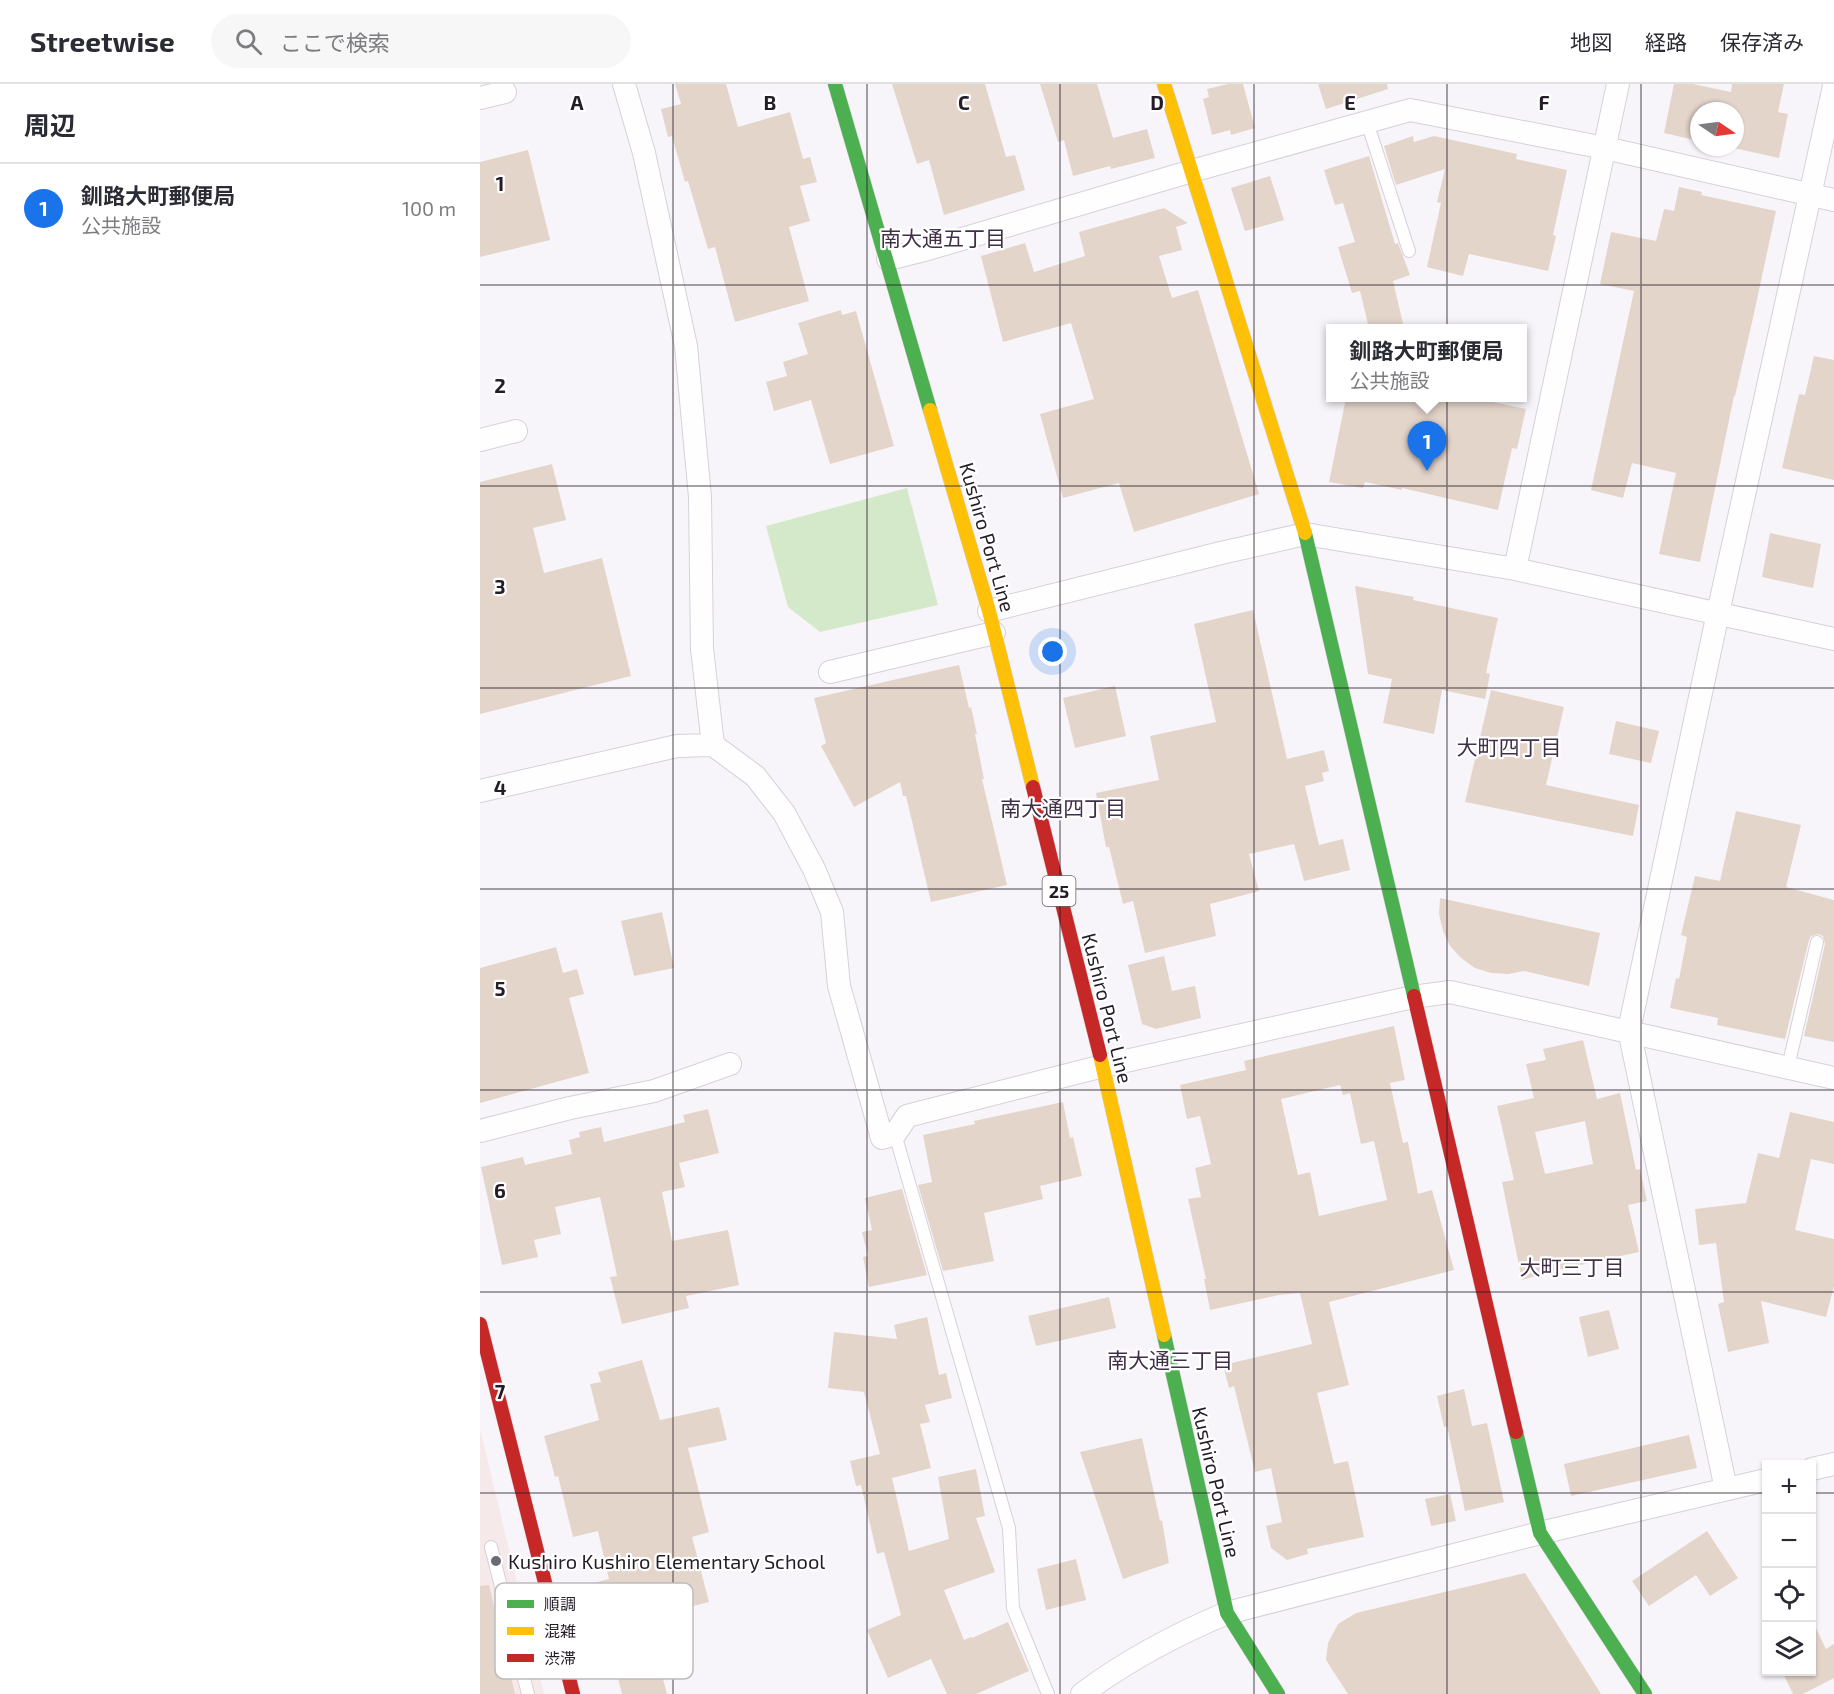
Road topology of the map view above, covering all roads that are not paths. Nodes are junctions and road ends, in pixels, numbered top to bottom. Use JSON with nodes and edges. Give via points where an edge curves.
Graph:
{"nodes":[{"id":1,"x":624,"y":84,"type":"edge"},
{"id":2,"x":835,"y":84,"type":"edge"},
{"id":3,"x":1164,"y":84,"type":"edge"},
{"id":4,"x":1618,"y":84,"type":"edge"},
{"id":5,"x":1834,"y":86,"type":"edge"},
{"id":6,"x":505,"y":92,"type":"dead end"},
{"id":7,"x":480,"y":98,"type":"edge"},
{"id":8,"x":1367,"y":122,"type":"junction"},
{"id":9,"x":1605,"y":148,"type":"junction"},
{"id":10,"x":1192,"y":171,"type":"junction"},
{"id":11,"x":1809,"y":195,"type":"junction"},
{"id":12,"x":1834,"y":200,"type":"edge"},
{"id":13,"x":1409,"y":251,"type":"dead end"},
{"id":14,"x":888,"y":259,"type":"junction"},
{"id":15,"x":516,"y":431,"type":"dead end"},
{"id":16,"x":480,"y":440,"type":"edge"},
{"id":17,"x":1305,"y":534,"type":"junction"},
{"id":18,"x":1515,"y":569,"type":"junction"},
{"id":19,"x":1718,"y":613,"type":"junction"},
{"id":20,"x":992,"y":622,"type":"junction"},
{"id":21,"x":1834,"y":639,"type":"edge"},
{"id":22,"x":830,"y":672,"type":"dead end"},
{"id":23,"x":713,"y":745,"type":"junction"},
{"id":24,"x":480,"y":791,"type":"edge"},
{"id":25,"x":1817,"y":942,"type":"dead end"},
{"id":26,"x":1413,"y":997,"type":"junction"},
{"id":27,"x":1629,"y":1030,"type":"junction"},
{"id":28,"x":730,"y":1064,"type":"dead end"},
{"id":29,"x":1103,"y":1066,"type":"junction"},
{"id":30,"x":1788,"y":1067,"type":"junction"},
{"id":31,"x":1834,"y":1078,"type":"edge"},
{"id":32,"x":480,"y":1131,"type":"edge"},
{"id":33,"x":895,"y":1134,"type":"junction"},
{"id":34,"x":480,"y":1324,"type":"edge"},
{"id":35,"x":1834,"y":1464,"type":"edge"},
{"id":36,"x":1816,"y":1468,"type":"edge"},
{"id":37,"x":1762,"y":1481,"type":"edge"},
{"id":38,"x":1726,"y":1489,"type":"junction"},
{"id":39,"x":1540,"y":1533,"type":"junction"},
{"id":40,"x":491,"y":1547,"type":"dead end"},
{"id":41,"x":500,"y":1583,"type":"edge"},
{"id":42,"x":545,"y":1583,"type":"edge"},
{"id":43,"x":1227,"y":1613,"type":"junction"},
{"id":44,"x":524,"y":1679,"type":"edge"},
{"id":45,"x":569,"y":1679,"type":"edge"},
{"id":46,"x":528,"y":1694,"type":"edge"},
{"id":47,"x":573,"y":1694,"type":"edge"},
{"id":48,"x":1048,"y":1694,"type":"edge"},
{"id":49,"x":1082,"y":1694,"type":"edge"},
{"id":50,"x":1278,"y":1694,"type":"edge"},
{"id":51,"x":1645,"y":1694,"type":"edge"}],
"edges":[{"from":1,"to":23,"type":"street","via":[[644,153],[686,346],[700,497],[702,649]]},
{"from":2,"to":14,"type":"street","name":"Kushiro Port Line","number":"25"},
{"from":3,"to":10,"type":"street"},
{"from":4,"to":9,"type":"street"},
{"from":5,"to":11,"type":"street"},
{"from":6,"to":7,"type":"street"},
{"from":8,"to":9,"type":"street","via":[[1410,110]]},
{"from":8,"to":10,"type":"street"},
{"from":8,"to":13,"type":"lane"},
{"from":9,"to":11,"type":"street"},
{"from":9,"to":18,"type":"street"},
{"from":10,"to":14,"type":"street"},
{"from":10,"to":17,"type":"street"},
{"from":11,"to":12,"type":"street"},
{"from":11,"to":19,"type":"street"},
{"from":14,"to":20,"type":"street","name":"Kushiro Port Line","number":"25"},
{"from":15,"to":16,"type":"street"},
{"from":17,"to":18,"type":"street"},
{"from":17,"to":20,"type":"street","via":[[1221,552]]},
{"from":17,"to":26,"type":"street"},
{"from":18,"to":19,"type":"street"},
{"from":19,"to":21,"type":"street"},
{"from":19,"to":27,"type":"street"},
{"from":20,"to":22,"type":"street"},
{"from":20,"to":29,"type":"street","name":"Kushiro Port Line","number":"25"},
{"from":23,"to":24,"type":"street","via":[[677,746]]},
{"from":23,"to":33,"type":"street","via":[[755,776],[784,813],[814,868],[831,912],[839,986],[882,1138]]},
{"from":25,"to":30,"type":"lane"},
{"from":26,"to":27,"type":"street","via":[[1450,992]]},
{"from":26,"to":29,"type":"street"},
{"from":26,"to":39,"type":"street"},
{"from":27,"to":30,"type":"street"},
{"from":27,"to":38,"type":"street"},
{"from":28,"to":32,"type":"street","via":[[654,1091]]},
{"from":29,"to":33,"type":"street","via":[[907,1116]]},
{"from":29,"to":43,"type":"street","name":"Kushiro Port Line","number":"25"},
{"from":30,"to":31,"type":"street"},
{"from":33,"to":48,"type":"lane","via":[[1009,1527],[1013,1608]]},
{"from":34,"to":42,"type":"street"},
{"from":35,"to":36,"type":"street"},
{"from":37,"to":38,"type":"street"},
{"from":38,"to":39,"type":"street"},
{"from":39,"to":43,"type":"street"},
{"from":39,"to":51,"type":"street"},
{"from":40,"to":41,"type":"lane"},
{"from":43,"to":49,"type":"street","via":[[1190,1629]]},
{"from":43,"to":50,"type":"street","name":"Kushiro Port Line","number":"25"},
{"from":44,"to":46,"type":"lane"},
{"from":45,"to":47,"type":"street"}]}
